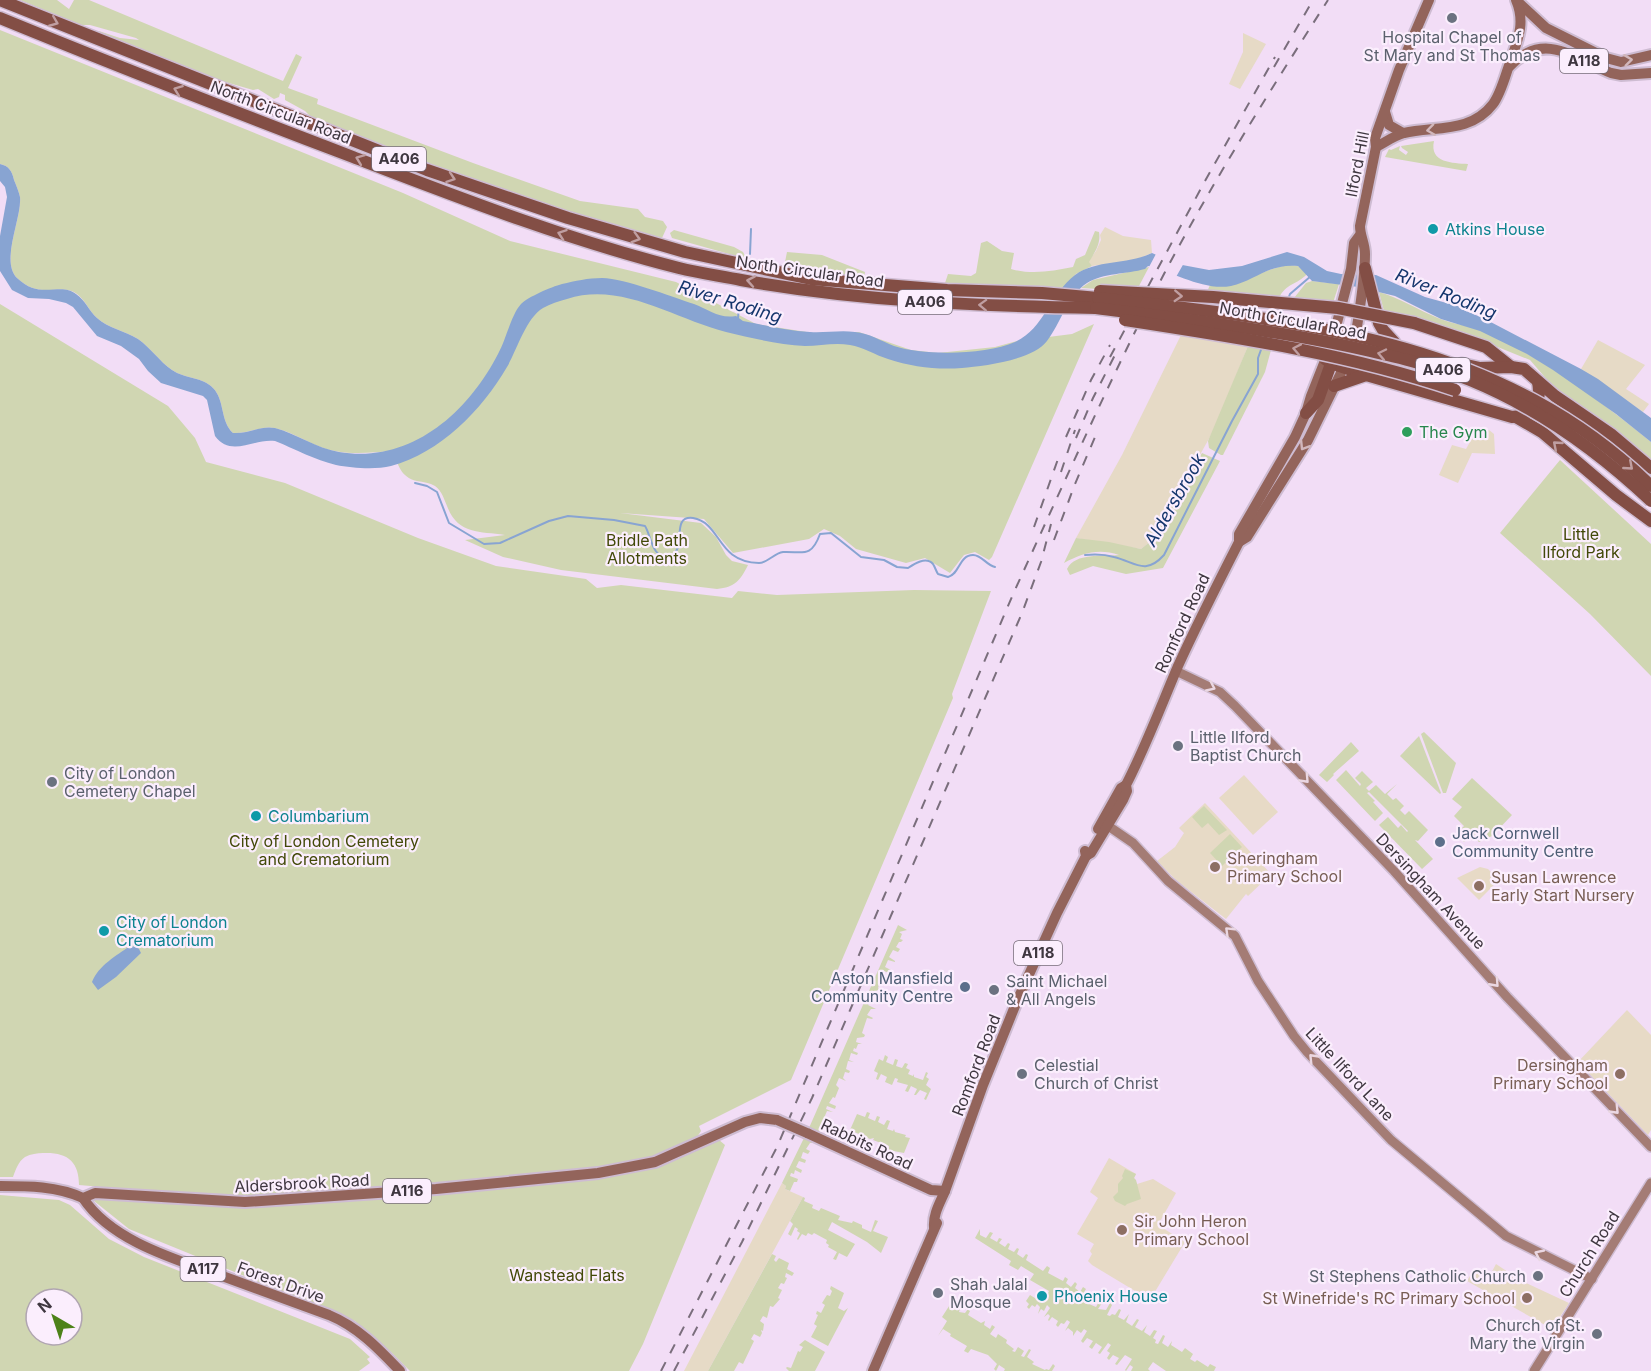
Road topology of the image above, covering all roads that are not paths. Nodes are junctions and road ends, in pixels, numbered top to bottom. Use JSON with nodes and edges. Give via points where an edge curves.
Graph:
{"nodes":[{"id":1,"x":0,"y":0,"type":"edge"},
{"id":2,"x":1429,"y":0,"type":"edge"},
{"id":3,"x":1517,"y":1,"type":"edge"},
{"id":4,"x":0,"y":18,"type":"edge"},
{"id":5,"x":1651,"y":55,"type":"edge"},
{"id":6,"x":1507,"y":69,"type":"junction"},
{"id":7,"x":1651,"y":73,"type":"edge"},
{"id":8,"x":1384,"y":112,"type":"junction"},
{"id":9,"x":1403,"y":133,"type":"junction"},
{"id":10,"x":1376,"y":147,"type":"junction"},
{"id":11,"x":1360,"y":235,"type":"junction"},
{"id":12,"x":1365,"y":268,"type":"junction"},
{"id":13,"x":810,"y":285,"type":"junction"},
{"id":14,"x":1041,"y":293,"type":"junction"},
{"id":15,"x":1041,"y":307,"type":"junction"},
{"id":16,"x":1356,"y":333,"type":"junction"},
{"id":17,"x":1394,"y":342,"type":"junction"},
{"id":18,"x":1333,"y":363,"type":"junction"},
{"id":19,"x":1511,"y":367,"type":"junction"},
{"id":20,"x":1366,"y":375,"type":"junction"},
{"id":21,"x":1538,"y":382,"type":"junction"},
{"id":22,"x":1334,"y":386,"type":"junction"},
{"id":23,"x":1485,"y":408,"type":"junction"},
{"id":24,"x":1306,"y":413,"type":"joint"},
{"id":25,"x":1516,"y":417,"type":"junction"},
{"id":26,"x":1651,"y":468,"type":"edge"},
{"id":27,"x":1651,"y":486,"type":"edge"},
{"id":28,"x":1651,"y":501,"type":"edge"},
{"id":29,"x":1651,"y":521,"type":"edge"},
{"id":30,"x":1239,"y":542,"type":"junction"},
{"id":31,"x":1176,"y":671,"type":"junction"},
{"id":32,"x":1105,"y":824,"type":"junction"},
{"id":33,"x":777,"y":1120,"type":"joint"},
{"id":34,"x":1651,"y":1148,"type":"edge"},
{"id":35,"x":1651,"y":1183,"type":"edge"},
{"id":36,"x":0,"y":1186,"type":"edge"},
{"id":37,"x":945,"y":1191,"type":"junction"},
{"id":38,"x":83,"y":1198,"type":"junction"},
{"id":39,"x":1592,"y":1279,"type":"junction"},
{"id":40,"x":400,"y":1371,"type":"edge"},
{"id":41,"x":873,"y":1371,"type":"edge"},
{"id":42,"x":1534,"y":1371,"type":"edge"}],
"edges":[{"from":1,"to":13,"type":"highway","name":"North Circular Road","number":"A406","one_way":true,"via":[[427,170],[568,218]]},
{"from":2,"to":8,"type":"main road","name":"Ilford Hill","number":"A118"},
{"from":3,"to":5,"type":"main road","number":"A118","one_way":true,"via":[[1554,33],[1606,58],[1621,62]]},
{"from":3,"to":6,"type":"main road","number":"A118","via":[[1522,20]]},
{"from":13,"to":4,"type":"highway","name":"North Circular Road","number":"A406","one_way":true,"via":[[681,269],[568,236],[360,160]]},
{"from":6,"to":7,"type":"main road","number":"A118","via":[[1535,48],[1551,48],[1611,73]]},
{"from":6,"to":9,"type":"main road","number":"A118","one_way":true,"via":[[1495,102],[1471,123]]},
{"from":8,"to":9,"type":"main road","via":[[1389,125]]},
{"from":8,"to":10,"type":"main road","name":"Ilford Hill","number":"A118"},
{"from":9,"to":10,"type":"main road","number":"A118"},
{"from":10,"to":11,"type":"main road","name":"Ilford Hill","number":"A118"},
{"from":11,"to":12,"type":"main road","name":"Ilford Hill","number":"A118"},
{"from":11,"to":18,"type":"main road","name":"Ilford Hill","number":"A118","via":[[1354,243]]},
{"from":12,"to":16,"type":"main road","name":"Ilford Hill","number":"A118"},
{"from":12,"to":17,"type":"highway","via":[[1383,330]]},
{"from":13,"to":14,"type":"highway","name":"North Circular Road","number":"A406"},
{"from":15,"to":13,"type":"highway","name":"North Circular Road","number":"A406","one_way":true,"via":[[946,303]]},
{"from":14,"to":19,"type":"highway","number":"A406","one_way":true,"bridge":true,"via":[[1121,291],[1338,308],[1414,323],[1475,343],[1494,351]]},
{"from":14,"to":27,"type":"highway","name":"North Circular Road","number":"A406","one_way":true,"bridge":true,"via":[[1206,311],[1401,346],[1502,383],[1537,402],[1584,431]]},
{"from":23,"to":15,"type":"highway","number":"A406","one_way":true,"bridge":true,"via":[[1455,390],[1413,376],[1300,350]]},
{"from":28,"to":15,"type":"highway","name":"North Circular Road","number":"A406","one_way":true,"bridge":true,"via":[[1611,464],[1557,426],[1505,397],[1440,369],[1395,356],[1262,330],[1096,308]]},
{"from":16,"to":17,"type":"highway","number":"A406"},
{"from":16,"to":18,"type":"highway","number":"A118","via":[[1343,333]]},
{"from":17,"to":19,"type":"highway","number":"A406","via":[[1468,366]]},
{"from":18,"to":20,"type":"highway","number":"A406"},
{"from":18,"to":22,"type":"main road","name":"Romford Road","number":"A118"},
{"from":18,"to":24,"type":"highway","number":"A118","via":[[1318,400]]},
{"from":19,"to":21,"type":"highway","number":"A406","via":[[1524,369]]},
{"from":20,"to":22,"type":"highway"},
{"from":20,"to":23,"type":"highway","number":"A406"},
{"from":21,"to":25,"type":"highway","via":[[1539,400],[1534,408]]},
{"from":21,"to":26,"type":"highway","number":"A406"},
{"from":22,"to":30,"type":"main road","name":"Romford Road","number":"A118","one_way":true,"via":[[1308,440],[1247,537]]},
{"from":23,"to":25,"type":"highway","number":"A406"},
{"from":24,"to":30,"type":"main road","name":"Romford Road","number":"A118","via":[[1240,532]]},
{"from":29,"to":25,"type":"highway","number":"A406","one_way":true,"via":[[1542,432]]},
{"from":30,"to":31,"type":"main road","name":"Romford Road","number":"A118"},
{"from":31,"to":32,"type":"main road","name":"Romford Road","number":"A118","via":[[1144,749]]},
{"from":31,"to":34,"type":"main road","name":"Dersingham Avenue","one_way":true,"via":[[1220,692],[1235,706]]},
{"from":32,"to":37,"type":"main road","name":"Romford Road","number":"A118","via":[[1085,851],[1023,987]]},
{"from":39,"to":32,"type":"main road","name":"Little Ilford Lane","one_way":true,"via":[[1506,1236],[1390,1140],[1294,1036],[1258,981],[1235,936],[1168,881],[1133,843]]},
{"from":33,"to":37,"type":"main road","name":"Rabbits Road","number":"A116","bridge":true,"via":[[931,1190]]},
{"from":33,"to":38,"type":"main road","name":"Aldersbrook Road","number":"A116","via":[[752,1120],[655,1162],[598,1173],[285,1201],[226,1202],[95,1193]]},
{"from":35,"to":39,"type":"main road","name":"Church Road"},
{"from":36,"to":38,"type":"main road","name":"Aldersbrook Road","number":"A116","via":[[45,1188]]},
{"from":37,"to":41,"type":"main road","name":"Romford Road","number":"A118","via":[[939,1221]]},
{"from":38,"to":40,"type":"main road","name":"Forest Drive","number":"A117","via":[[108,1224],[158,1253],[351,1326]]},
{"from":39,"to":42,"type":"main road","name":"Church Road"}]}
